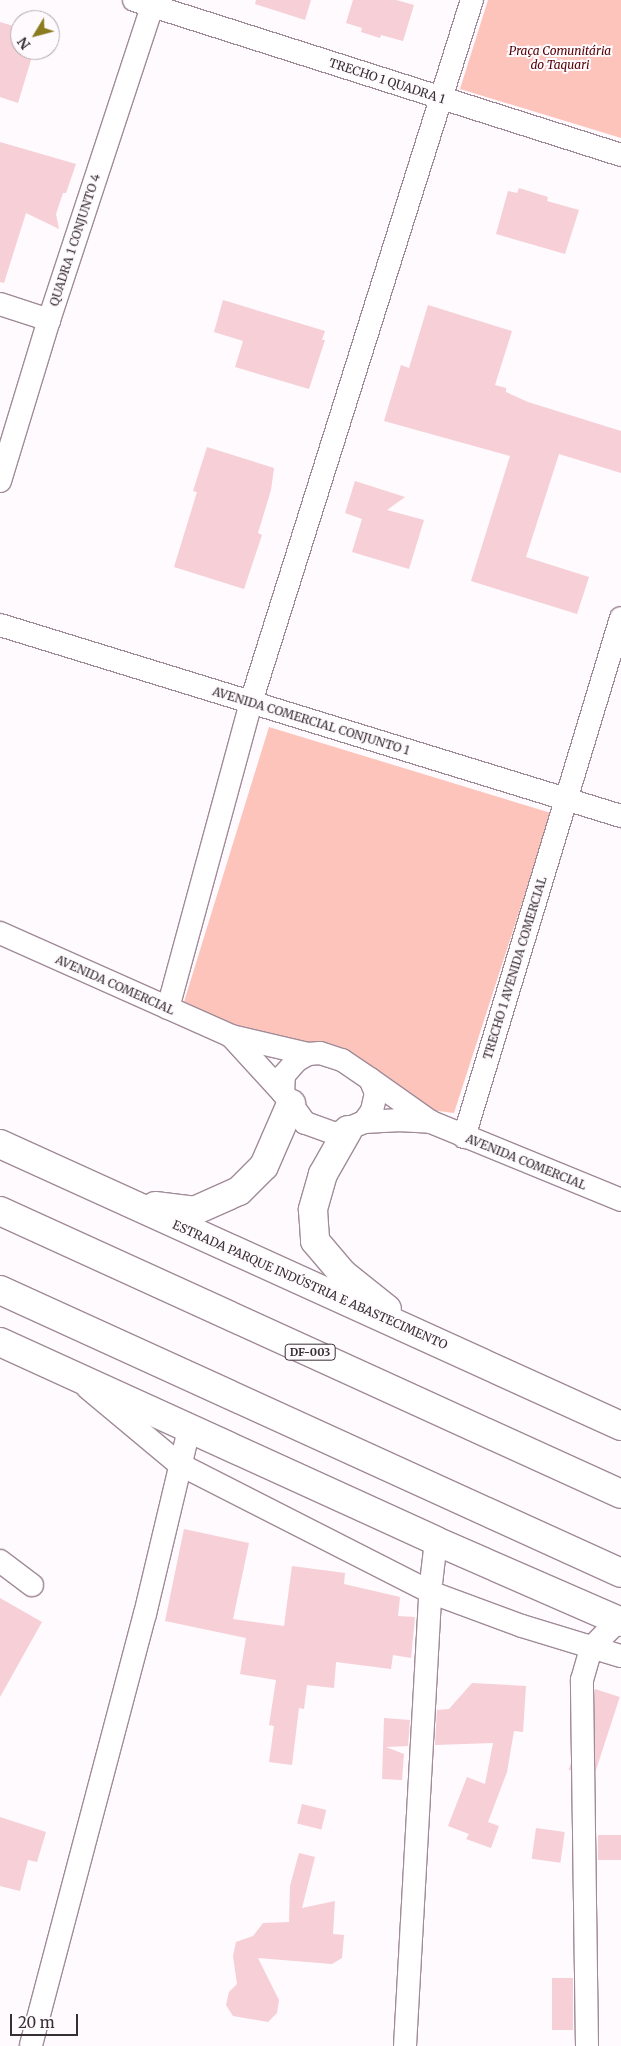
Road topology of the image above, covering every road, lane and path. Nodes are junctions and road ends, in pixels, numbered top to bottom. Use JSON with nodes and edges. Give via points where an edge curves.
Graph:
{"nodes":[{"id":1,"x":472,"y":0,"type":"edge"},
{"id":2,"x":147,"y":2,"type":"edge"},
{"id":3,"x":441,"y":98,"type":"junction"},
{"id":4,"x":621,"y":155,"type":"edge"},
{"id":5,"x":0,"y":304,"type":"edge"},
{"id":6,"x":49,"y":320,"type":"junction"},
{"id":7,"x":0,"y":481,"type":"edge"},
{"id":8,"x":621,"y":618,"type":"edge"},
{"id":9,"x":0,"y":625,"type":"edge"},
{"id":10,"x":251,"y":702,"type":"junction"},
{"id":11,"x":566,"y":799,"type":"junction"},
{"id":12,"x":621,"y":816,"type":"edge"},
{"id":13,"x":0,"y":933,"type":"edge"},
{"id":14,"x":168,"y":1008,"type":"junction"},
{"id":15,"x":231,"y":1036,"type":"junction"},
{"id":16,"x":308,"y":1054,"type":"junction"},
{"id":17,"x":370,"y":1079,"type":"junction"},
{"id":18,"x":287,"y":1099,"type":"junction"},
{"id":19,"x":431,"y":1122,"type":"junction"},
{"id":20,"x":356,"y":1126,"type":"junction"},
{"id":21,"x":464,"y":1137,"type":"junction"},
{"id":22,"x":0,"y":1144,"type":"edge"},
{"id":23,"x":621,"y":1200,"type":"edge"},
{"id":24,"x":130,"y":1203,"type":"junction"},
{"id":25,"x":0,"y":1211,"type":"edge"},
{"id":26,"x":0,"y":1290,"type":"edge"},
{"id":27,"x":421,"y":1336,"type":"junction"},
{"id":28,"x":0,"y":1342,"type":"edge"},
{"id":29,"x":74,"y":1376,"type":"junction"},
{"id":30,"x":621,"y":1426,"type":"edge"},
{"id":31,"x":189,"y":1429,"type":"junction"},
{"id":32,"x":180,"y":1464,"type":"junction"},
{"id":33,"x":621,"y":1494,"type":"edge"},
{"id":34,"x":436,"y":1541,"type":"junction"},
{"id":35,"x":0,"y":1561,"type":"edge"},
{"id":36,"x":621,"y":1573,"type":"edge"},
{"id":37,"x":32,"y":1585,"type":"dead end"},
{"id":38,"x":430,"y":1592,"type":"junction"},
{"id":39,"x":619,"y":1621,"type":"edge"},
{"id":40,"x":591,"y":1648,"type":"junction"},
{"id":41,"x":621,"y":1656,"type":"edge"},
{"id":42,"x":31,"y":2045,"type":"edge"},
{"id":43,"x":405,"y":2046,"type":"edge"},
{"id":44,"x":587,"y":2046,"type":"edge"}],
"edges":[{"from":1,"to":3,"type":"street"},
{"from":2,"to":3,"type":"street","name":"TRECHO 1 QUADRA 1"},
{"from":2,"to":6,"type":"street","name":"QUADRA 1 CONJUNTO 4"},
{"from":3,"to":4,"type":"street","name":"TRECHO 1 QUADRA 1"},
{"from":3,"to":10,"type":"street"},
{"from":5,"to":6,"type":"street"},
{"from":6,"to":7,"type":"street","name":"QUADRA 1 CONJUNTO 4"},
{"from":8,"to":11,"type":"street","name":"TRECHO 1 AVENIDA COMERCIAL"},
{"from":9,"to":10,"type":"street","name":"AVENIDA COMERCIAL CONJUNTO 1"},
{"from":10,"to":11,"type":"street","name":"AVENIDA COMERCIAL CONJUNTO 1"},
{"from":10,"to":14,"type":"street"},
{"from":11,"to":12,"type":"street","name":"AVENIDA COMERCIAL CONJUNTO 1"},
{"from":11,"to":21,"type":"street","name":"TRECHO 1 AVENIDA COMERCIAL"},
{"from":13,"to":14,"type":"street","name":"AVENIDA COMERCIAL"},
{"from":14,"to":15,"type":"street","name":"AVENIDA COMERCIAL"},
{"from":15,"to":16,"type":"street","name":"AVENIDA COMERCIAL"},
{"from":15,"to":18,"type":"street","name":"AVENIDA COMERCIAL"},
{"from":16,"to":17,"type":"street","via":[[320,1053],[342,1060]]},
{"from":16,"to":18,"type":"street","via":[[296,1061],[284,1076]]},
{"from":17,"to":19,"type":"street","name":"AVENIDA COMERCIAL"},
{"from":17,"to":20,"type":"street","via":[[376,1093],[372,1111]]},
{"from":18,"to":20,"type":"street","via":[[305,1123],[336,1134]]},
{"from":18,"to":24,"type":"main road","via":[[264,1166],[239,1191],[194,1211]]},
{"from":19,"to":20,"type":"street","name":"AVENIDA COMERCIAL","via":[[397,1120]]},
{"from":19,"to":21,"type":"street","name":"AVENIDA COMERCIAL"},
{"from":20,"to":27,"type":"main road","via":[[323,1174],[313,1210],[315,1241],[343,1274]]},
{"from":21,"to":23,"type":"street","name":"AVENIDA COMERCIAL"},
{"from":22,"to":24,"type":"main road","name":"ESTRADA PARQUE INDÚSTRIA E ABASTECIMENTO"},
{"from":24,"to":27,"type":"main road","name":"ESTRADA PARQUE INDÚSTRIA E ABASTECIMENTO"},
{"from":25,"to":33,"type":"main road","number":"DF-003"},
{"from":26,"to":36,"type":"main road"},
{"from":27,"to":30,"type":"main road","name":"ESTRADA PARQUE INDÚSTRIA E ABASTECIMENTO"},
{"from":28,"to":29,"type":"main road"},
{"from":29,"to":31,"type":"main road"},
{"from":29,"to":32,"type":"street"},
{"from":31,"to":32,"type":"street"},
{"from":31,"to":34,"type":"main road"},
{"from":32,"to":38,"type":"street"},
{"from":32,"to":42,"type":"street","via":[[146,1614]]},
{"from":34,"to":38,"type":"street"},
{"from":34,"to":39,"type":"main road"},
{"from":35,"to":37,"type":"street"},
{"from":38,"to":40,"type":"street"},
{"from":38,"to":43,"type":"street"},
{"from":39,"to":40,"type":"street"},
{"from":40,"to":41,"type":"street"},
{"from":40,"to":44,"type":"street","via":[[582,1680]]}]}
